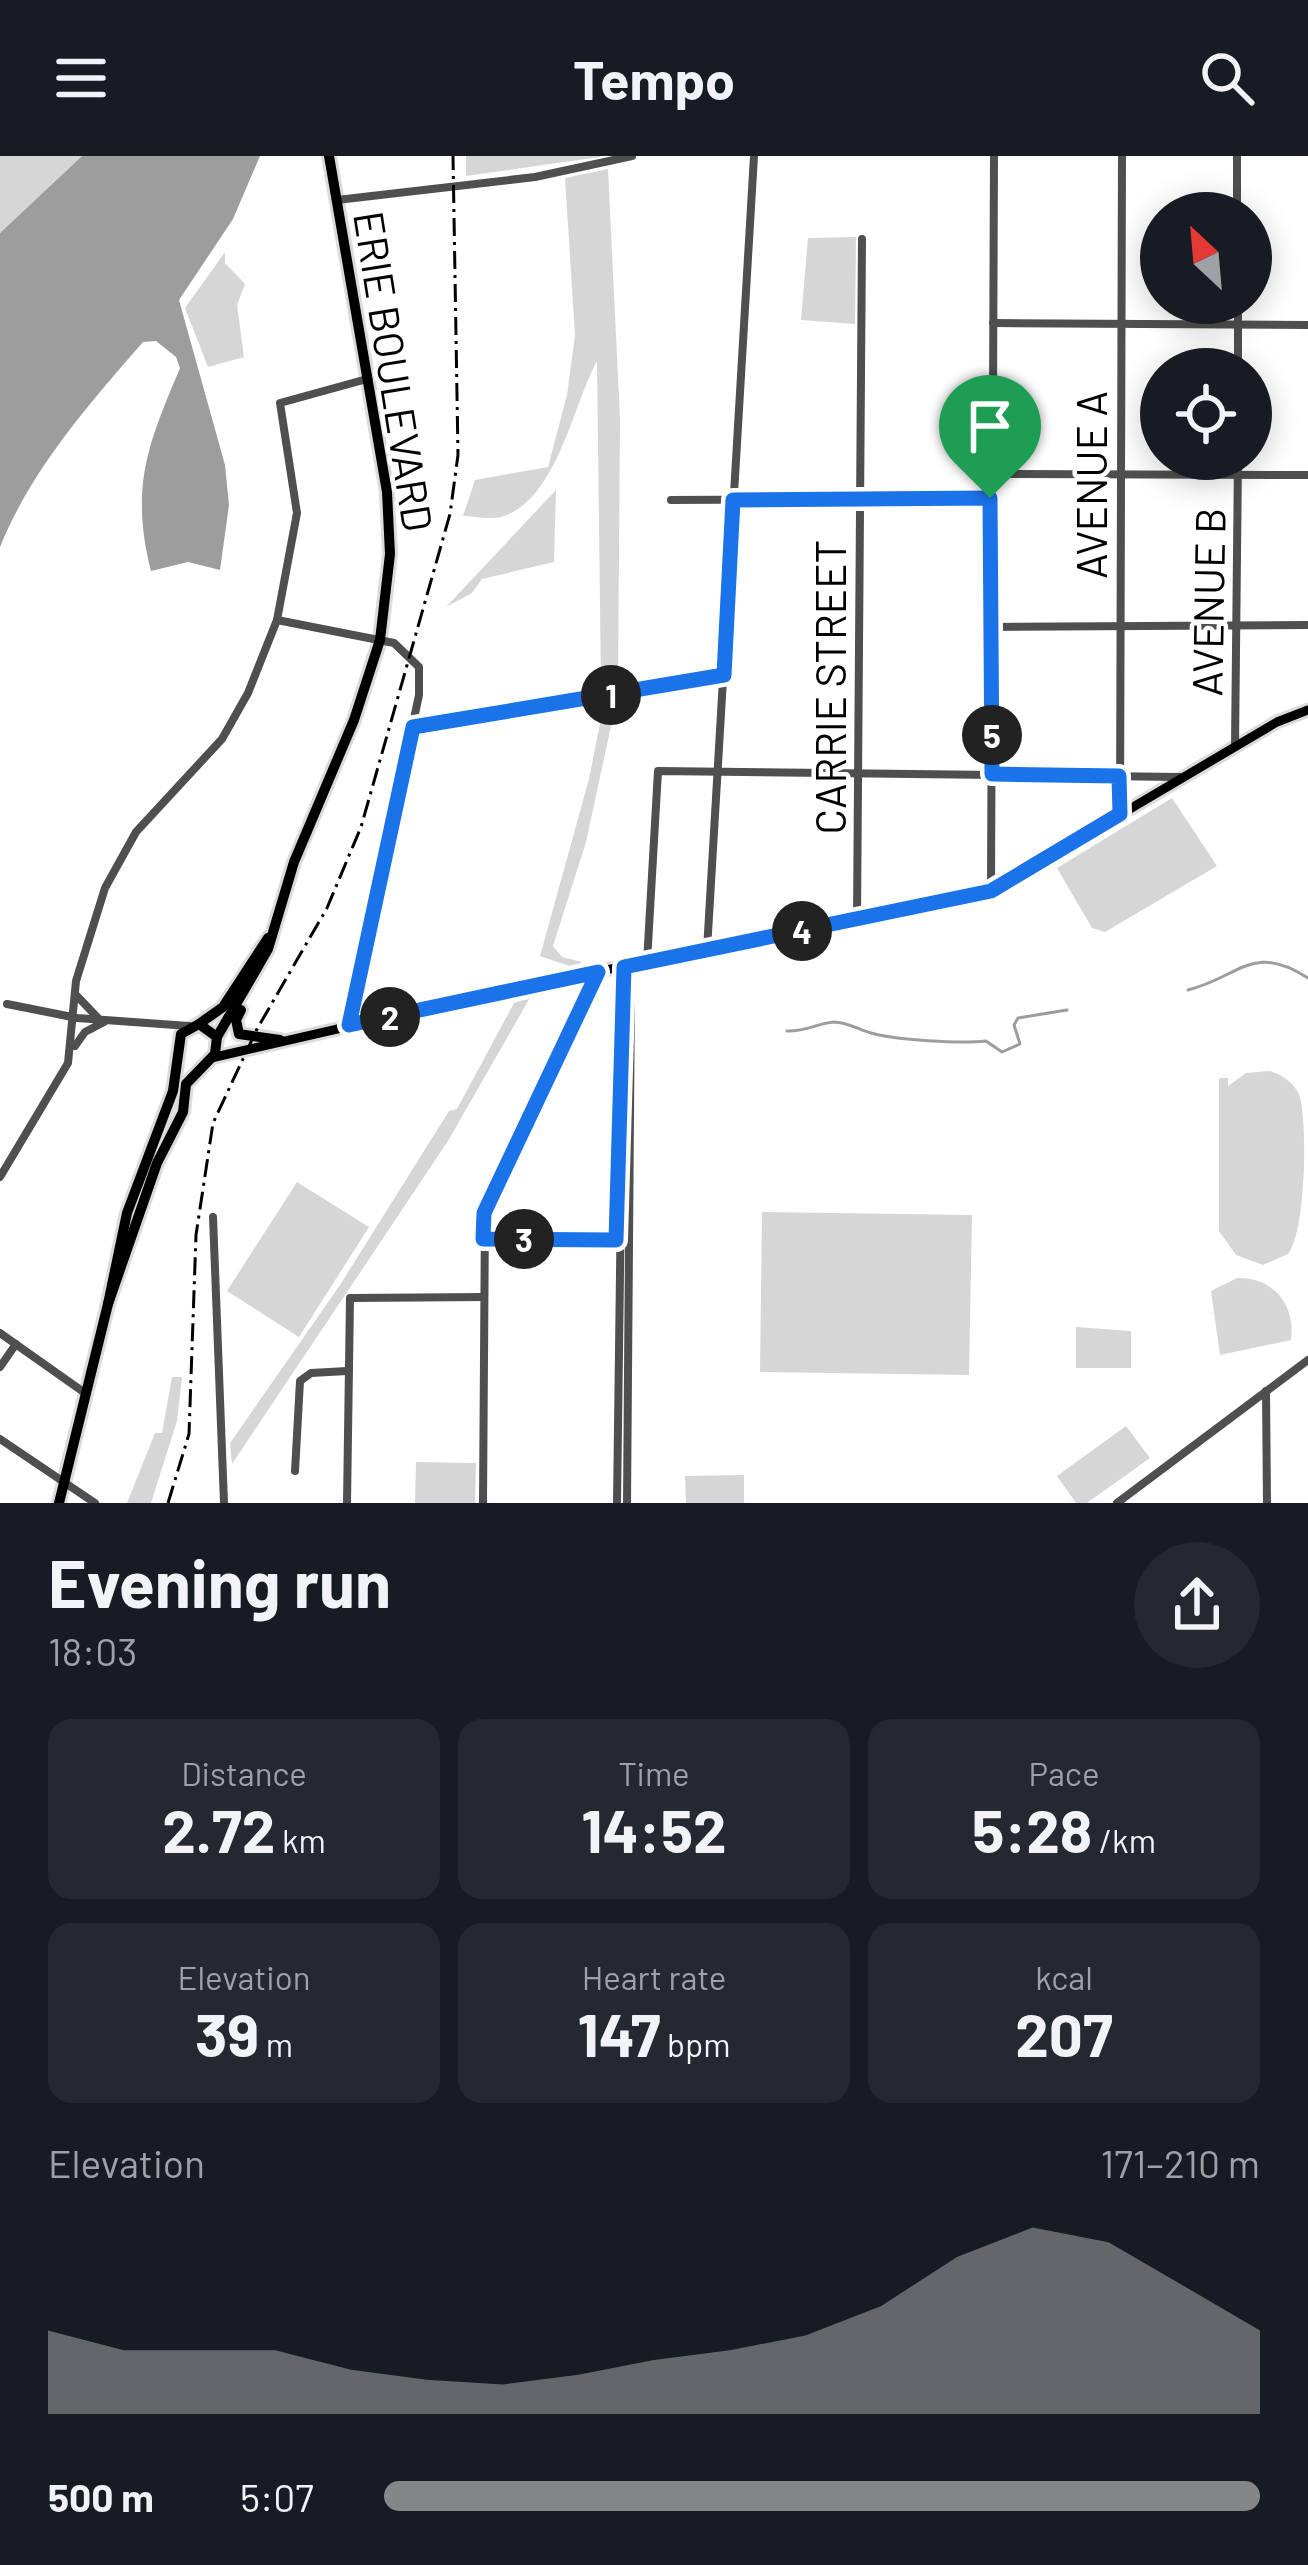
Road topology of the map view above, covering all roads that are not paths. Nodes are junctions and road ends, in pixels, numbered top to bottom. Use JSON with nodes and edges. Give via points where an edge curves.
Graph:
{"nodes":[{"id":1,"x":328,"y":156,"type":"edge"},
{"id":2,"x":632,"y":156,"type":"edge"},
{"id":3,"x":754,"y":156,"type":"edge"},
{"id":4,"x":994,"y":156,"type":"edge"},
{"id":5,"x":1122,"y":156,"type":"edge"},
{"id":6,"x":1237,"y":156,"type":"edge"},
{"id":7,"x":1238,"y":192,"type":"edge"},
{"id":8,"x":336,"y":201,"type":"junction"},
{"id":9,"x":862,"y":239,"type":"dead end"},
{"id":10,"x":993,"y":323,"type":"junction"},
{"id":11,"x":1121,"y":325,"type":"junction"},
{"id":12,"x":1238,"y":325,"type":"junction"},
{"id":13,"x":1308,"y":326,"type":"edge"},
{"id":14,"x":1238,"y":348,"type":"edge"},
{"id":15,"x":368,"y":379,"type":"junction"},
{"id":16,"x":991,"y":474,"type":"junction"},
{"id":17,"x":1120,"y":475,"type":"junction"},
{"id":18,"x":1140,"y":475,"type":"edge"},
{"id":19,"x":1272,"y":475,"type":"edge"},
{"id":20,"x":1308,"y":475,"type":"edge"},
{"id":21,"x":1238,"y":480,"type":"edge"},
{"id":22,"x":990,"y":498,"type":"junction"},
{"id":23,"x":671,"y":500,"type":"dead end"},
{"id":24,"x":733,"y":500,"type":"junction"},
{"id":25,"x":860,"y":501,"type":"junction"},
{"id":26,"x":277,"y":620,"type":"junction"},
{"id":27,"x":1308,"y":625,"type":"edge"},
{"id":28,"x":1119,"y":626,"type":"junction"},
{"id":29,"x":1237,"y":626,"type":"junction"},
{"id":30,"x":992,"y":627,"type":"junction"},
{"id":31,"x":380,"y":640,"type":"junction"},
{"id":32,"x":724,"y":675,"type":"junction"},
{"id":33,"x":1308,"y":710,"type":"edge"},
{"id":34,"x":413,"y":727,"type":"junction"},
{"id":35,"x":1235,"y":747,"type":"junction"},
{"id":36,"x":718,"y":769,"type":"junction"},
{"id":37,"x":858,"y":773,"type":"junction"},
{"id":38,"x":992,"y":774,"type":"junction"},
{"id":39,"x":1119,"y":776,"type":"junction"},
{"id":40,"x":1181,"y":777,"type":"junction"},
{"id":41,"x":1120,"y":814,"type":"junction"},
{"id":42,"x":991,"y":891,"type":"junction"},
{"id":43,"x":857,"y":919,"type":"junction"},
{"id":44,"x":270,"y":935,"type":"junction"},
{"id":45,"x":707,"y":950,"type":"junction"},
{"id":46,"x":647,"y":962,"type":"junction"},
{"id":47,"x":624,"y":967,"type":"junction"},
{"id":48,"x":598,"y":972,"type":"junction"},
{"id":49,"x":75,"y":994,"type":"junction"},
{"id":50,"x":243,"y":994,"type":"junction"},
{"id":51,"x":7,"y":1004,"type":"dead end"},
{"id":52,"x":76,"y":1018,"type":"junction"},
{"id":53,"x":106,"y":1021,"type":"junction"},
{"id":54,"x":157,"y":1025,"type":"junction"},
{"id":55,"x":194,"y":1025,"type":"junction"},
{"id":56,"x":349,"y":1025,"type":"junction"},
{"id":57,"x":217,"y":1039,"type":"junction"},
{"id":58,"x":280,"y":1040,"type":"junction"},
{"id":59,"x":178,"y":1043,"type":"junction"},
{"id":60,"x":255,"y":1046,"type":"junction"},
{"id":61,"x":71,"y":1052,"type":"junction"},
{"id":62,"x":208,"y":1060,"type":"junction"},
{"id":63,"x":0,"y":1175,"type":"edge"},
{"id":64,"x":213,"y":1216,"type":"dead end"},
{"id":65,"x":483,"y":1239,"type":"junction"},
{"id":66,"x":616,"y":1240,"type":"junction"},
{"id":67,"x":629,"y":1241,"type":"junction"},
{"id":68,"x":484,"y":1297,"type":"junction"},
{"id":69,"x":108,"y":1304,"type":"junction"},
{"id":70,"x":0,"y":1333,"type":"edge"},
{"id":71,"x":16,"y":1344,"type":"junction"},
{"id":72,"x":1308,"y":1360,"type":"edge"},
{"id":73,"x":0,"y":1366,"type":"edge"},
{"id":74,"x":347,"y":1371,"type":"junction"},
{"id":75,"x":1266,"y":1389,"type":"junction"},
{"id":76,"x":86,"y":1393,"type":"junction"},
{"id":77,"x":0,"y":1439,"type":"edge"},
{"id":78,"x":295,"y":1471,"type":"dead end"},
{"id":79,"x":64,"y":1482,"type":"junction"},
{"id":80,"x":59,"y":1503,"type":"edge"},
{"id":81,"x":95,"y":1503,"type":"edge"},
{"id":82,"x":224,"y":1503,"type":"edge"},
{"id":83,"x":347,"y":1503,"type":"edge"},
{"id":84,"x":483,"y":1503,"type":"edge"},
{"id":85,"x":617,"y":1503,"type":"edge"},
{"id":86,"x":627,"y":1503,"type":"edge"},
{"id":87,"x":1117,"y":1503,"type":"edge"},
{"id":88,"x":1268,"y":1503,"type":"edge"}],
"edges":[{"from":1,"to":8,"type":"highway","name":"ERIE BOULEVARD"},
{"from":2,"to":8,"type":"street","via":[[535,177]]},
{"from":3,"to":24,"type":"street"},
{"from":4,"to":10,"type":"street"},
{"from":5,"to":11,"type":"street","name":"AVENUE A"},
{"from":6,"to":7,"type":"street"},
{"from":8,"to":15,"type":"highway","name":"ERIE BOULEVARD"},
{"from":9,"to":25,"type":"street","name":"CARRIE STREET"},
{"from":10,"to":11,"type":"street"},
{"from":10,"to":16,"type":"street"},
{"from":11,"to":12,"type":"street"},
{"from":11,"to":17,"type":"street","name":"AVENUE A"},
{"from":12,"to":13,"type":"street"},
{"from":12,"to":14,"type":"street"},
{"from":15,"to":26,"type":"street","via":[[280,403],[296,514]]},
{"from":15,"to":31,"type":"highway","name":"ERIE BOULEVARD","via":[[390,527]]},
{"from":16,"to":17,"type":"street"},
{"from":16,"to":22,"type":"street"},
{"from":17,"to":18,"type":"street"},
{"from":17,"to":28,"type":"street","name":"AVENUE A"},
{"from":19,"to":20,"type":"street"},
{"from":21,"to":29,"type":"street","name":"AVENUE B"},
{"from":22,"to":25,"type":"street"},
{"from":22,"to":30,"type":"street"},
{"from":23,"to":24,"type":"street"},
{"from":24,"to":25,"type":"street"},
{"from":24,"to":32,"type":"street"},
{"from":25,"to":37,"type":"street","name":"CARRIE STREET"},
{"from":26,"to":31,"type":"street"},
{"from":26,"to":49,"type":"street","via":[[222,739],[136,832],[106,888]]},
{"from":27,"to":29,"type":"street"},
{"from":28,"to":29,"type":"street"},
{"from":28,"to":30,"type":"street"},
{"from":28,"to":39,"type":"street","name":"AVENUE A"},
{"from":29,"to":35,"type":"street","name":"AVENUE B"},
{"from":30,"to":38,"type":"street"},
{"from":31,"to":34,"type":"street","via":[[407,651],[419,668]]},
{"from":31,"to":44,"type":"highway","name":"ERIE BOULEVARD"},
{"from":32,"to":34,"type":"street"},
{"from":32,"to":36,"type":"street"},
{"from":33,"to":35,"type":"main road"},
{"from":34,"to":56,"type":"street"},
{"from":35,"to":40,"type":"main road"},
{"from":36,"to":37,"type":"street"},
{"from":36,"to":45,"type":"street"},
{"from":36,"to":46,"type":"street","via":[[658,771]]},
{"from":37,"to":38,"type":"street"},
{"from":37,"to":43,"type":"street","name":"CARRIE STREET"},
{"from":38,"to":39,"type":"street"},
{"from":38,"to":42,"type":"street"},
{"from":39,"to":40,"type":"street"},
{"from":39,"to":41,"type":"street","name":"AVENUE A"},
{"from":40,"to":41,"type":"main road"},
{"from":41,"to":42,"type":"main road"},
{"from":42,"to":43,"type":"main road"},
{"from":43,"to":45,"type":"main road"},
{"from":44,"to":50,"type":"highway","name":"ERIE BOULEVARD"},
{"from":44,"to":55,"type":"highway","name":"ERIE BOULEVARD","via":[[223,1007]]},
{"from":45,"to":46,"type":"main road"},
{"from":46,"to":47,"type":"main road"},
{"from":47,"to":48,"type":"main road"},
{"from":47,"to":66,"type":"street"},
{"from":47,"to":67,"type":"street","via":[[631,985]]},
{"from":48,"to":56,"type":"main road"},
{"from":48,"to":65,"type":"street","via":[[484,1213]]},
{"from":49,"to":52,"type":"street"},
{"from":49,"to":53,"type":"street"},
{"from":50,"to":57,"type":"highway","name":"ERIE BOULEVARD"},
{"from":50,"to":58,"type":"highway","via":[[239,1034]]},
{"from":51,"to":52,"type":"street"},
{"from":52,"to":53,"type":"street"},
{"from":52,"to":61,"type":"street"},
{"from":53,"to":54,"type":"street"},
{"from":53,"to":61,"type":"street"},
{"from":54,"to":55,"type":"street"},
{"from":54,"to":59,"type":"street"},
{"from":55,"to":57,"type":"highway"},
{"from":55,"to":59,"type":"highway","name":"ERIE BOULEVARD"},
{"from":56,"to":58,"type":"main road"},
{"from":57,"to":60,"type":"main road"},
{"from":57,"to":62,"type":"highway","name":"ERIE BOULEVARD"},
{"from":58,"to":60,"type":"main road"},
{"from":59,"to":62,"type":"highway","via":[[190,1062]]},
{"from":59,"to":69,"type":"highway","via":[[173,1091],[127,1213]]},
{"from":60,"to":62,"type":"main road"},
{"from":61,"to":63,"type":"street"},
{"from":62,"to":69,"type":"highway","via":[[186,1084],[183,1112]]},
{"from":64,"to":82,"type":"street"},
{"from":65,"to":66,"type":"street"},
{"from":65,"to":68,"type":"street"},
{"from":66,"to":67,"type":"street"},
{"from":66,"to":85,"type":"street"},
{"from":67,"to":86,"type":"street"},
{"from":68,"to":74,"type":"street","via":[[350,1298]]},
{"from":68,"to":84,"type":"street"},
{"from":69,"to":76,"type":"highway"},
{"from":70,"to":71,"type":"street"},
{"from":71,"to":73,"type":"street"},
{"from":71,"to":76,"type":"street"},
{"from":72,"to":75,"type":"street"},
{"from":74,"to":78,"type":"street","via":[[300,1381]]},
{"from":74,"to":83,"type":"street"},
{"from":75,"to":87,"type":"street"},
{"from":75,"to":88,"type":"street"},
{"from":76,"to":79,"type":"highway"},
{"from":77,"to":79,"type":"street"},
{"from":79,"to":80,"type":"highway"},
{"from":79,"to":81,"type":"street"}]}
